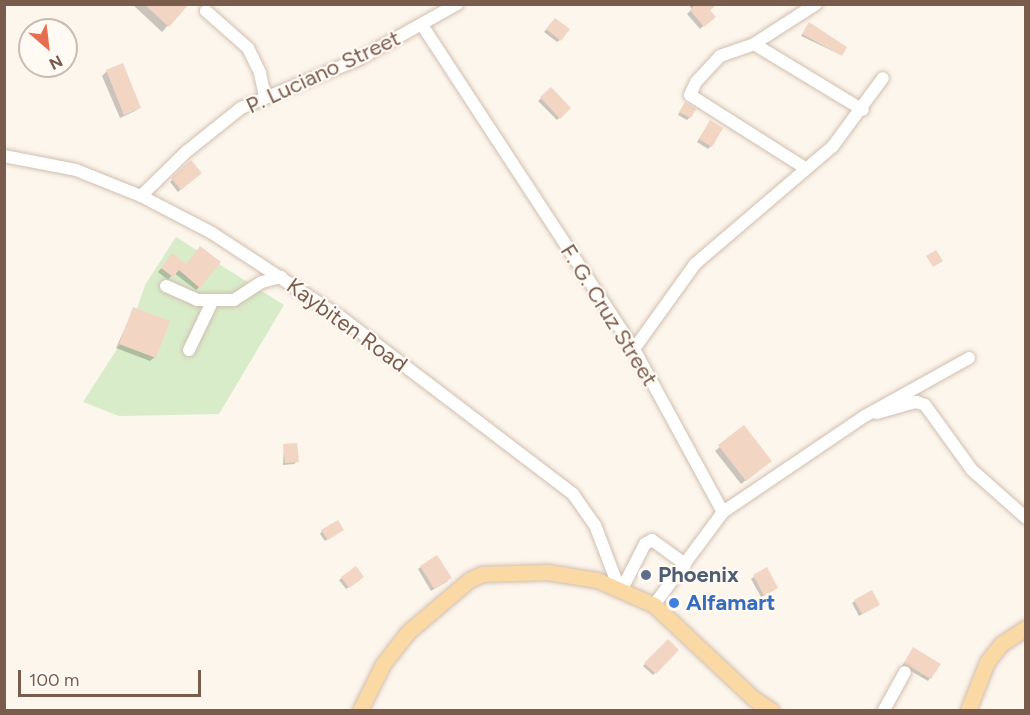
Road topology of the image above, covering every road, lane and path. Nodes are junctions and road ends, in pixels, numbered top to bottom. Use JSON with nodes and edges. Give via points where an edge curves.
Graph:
{"nodes":[{"id":1,"x":457,"y":4,"type":"edge"},
{"id":2,"x":816,"y":4,"type":"edge"},
{"id":3,"x":206,"y":12,"type":"dead end"},
{"id":4,"x":422,"y":25,"type":"junction"},
{"id":5,"x":754,"y":44,"type":"junction"},
{"id":6,"x":883,"y":78,"type":"dead end"},
{"id":7,"x":265,"y":97,"type":"junction"},
{"id":8,"x":863,"y":110,"type":"junction"},
{"id":9,"x":4,"y":156,"type":"edge"},
{"id":10,"x":805,"y":168,"type":"junction"},
{"id":11,"x":141,"y":196,"type":"junction"},
{"id":12,"x":281,"y":277,"type":"junction"},
{"id":13,"x":166,"y":286,"type":"dead end"},
{"id":14,"x":213,"y":300,"type":"junction"},
{"id":15,"x":634,"y":349,"type":"junction"},
{"id":16,"x":189,"y":350,"type":"dead end"},
{"id":17,"x":969,"y":358,"type":"dead end"},
{"id":18,"x":872,"y":413,"type":"junction"},
{"id":19,"x":723,"y":512,"type":"junction"},
{"id":20,"x":1026,"y":518,"type":"edge"},
{"id":21,"x":685,"y":564,"type":"junction"},
{"id":22,"x":621,"y":588,"type":"junction"},
{"id":23,"x":654,"y":605,"type":"junction"},
{"id":24,"x":1026,"y":628,"type":"edge"},
{"id":25,"x":904,"y":672,"type":"dead end"},
{"id":26,"x":360,"y":711,"type":"edge"},
{"id":27,"x":771,"y":711,"type":"edge"},
{"id":28,"x":884,"y":711,"type":"edge"},
{"id":29,"x":968,"y":711,"type":"edge"}],
"edges":[{"from":1,"to":4,"type":"street","name":"P. Luciano Street"},
{"from":2,"to":5,"type":"street"},
{"from":3,"to":7,"type":"street","via":[[248,48],[260,73]]},
{"from":4,"to":7,"type":"street","name":"P. Luciano Street","via":[[357,60]]},
{"from":4,"to":15,"type":"street","name":"F. G. Cruz Street"},
{"from":5,"to":8,"type":"street"},
{"from":5,"to":10,"type":"street","via":[[720,57],[696,82],[690,95]]},
{"from":6,"to":8,"type":"street"},
{"from":7,"to":11,"type":"street","name":"P. Luciano Street","via":[[241,108],[195,144]]},
{"from":8,"to":10,"type":"street","via":[[833,146]]},
{"from":9,"to":11,"type":"street","name":"Kaybiten Road","via":[[76,170]]},
{"from":10,"to":15,"type":"street","via":[[695,264]]},
{"from":11,"to":12,"type":"street","name":"Kaybiten Road","via":[[212,233]]},
{"from":12,"to":14,"type":"street","via":[[262,282],[234,300]]},
{"from":12,"to":22,"type":"street","name":"Kaybiten Road","via":[[342,318],[573,494],[595,525]]},
{"from":13,"to":14,"type":"street","via":[[197,300]]},
{"from":14,"to":16,"type":"street"},
{"from":15,"to":19,"type":"street","name":"F. G. Cruz Street"},
{"from":17,"to":18,"type":"street"},
{"from":18,"to":19,"type":"street"},
{"from":18,"to":20,"type":"street","via":[[916,402],[925,405],[972,470]]},
{"from":19,"to":21,"type":"street"},
{"from":21,"to":22,"type":"street","via":[[652,540],[645,544]]},
{"from":21,"to":23,"type":"street"},
{"from":22,"to":23,"type":"main road"},
{"from":22,"to":26,"type":"main road","via":[[547,572],[482,574],[469,580],[408,632],[383,664]]},
{"from":23,"to":27,"type":"main road"},
{"from":24,"to":29,"type":"main road","via":[[1001,644],[987,662]]},
{"from":25,"to":28,"type":"street"}]}
